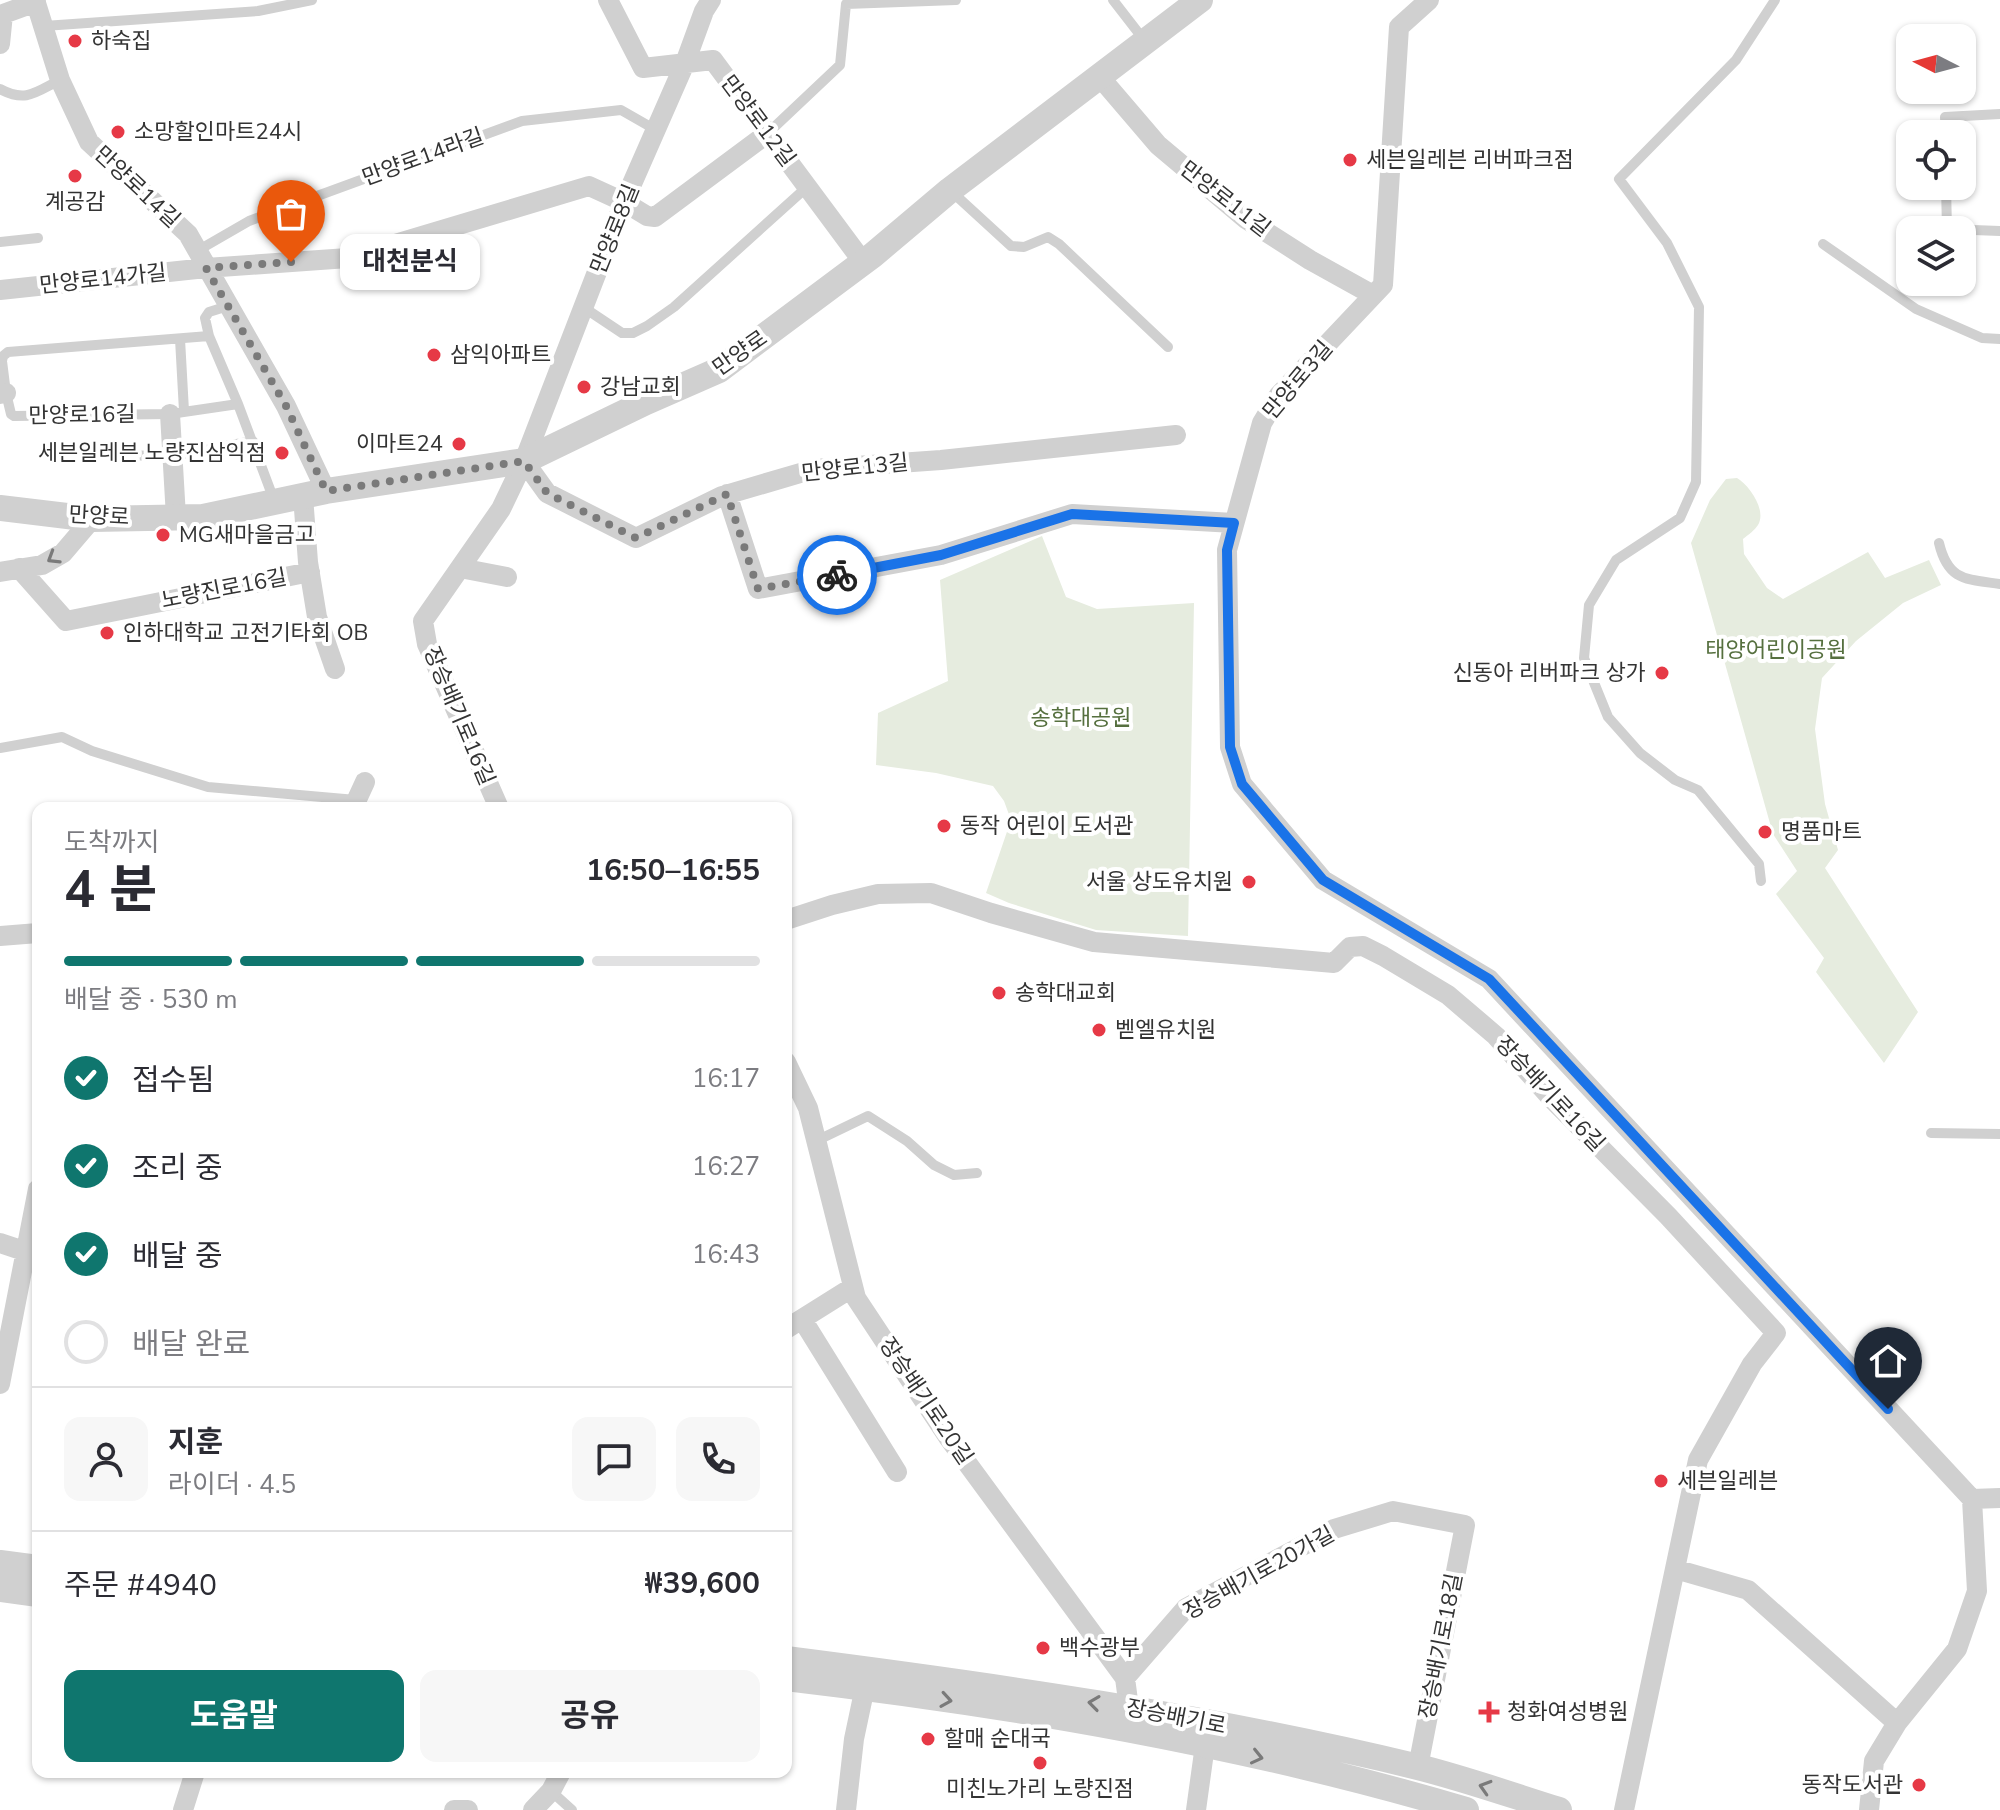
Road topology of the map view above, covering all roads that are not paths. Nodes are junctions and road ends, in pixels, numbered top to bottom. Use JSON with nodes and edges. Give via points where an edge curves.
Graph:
{"nodes":[{"id":1,"x":312,"y":0,"type":"edge"},
{"id":2,"x":608,"y":0,"type":"edge"},
{"id":3,"x":711,"y":0,"type":"edge"},
{"id":4,"x":956,"y":0,"type":"edge"},
{"id":5,"x":1113,"y":0,"type":"edge"},
{"id":6,"x":1200,"y":0,"type":"edge"},
{"id":7,"x":1429,"y":0,"type":"edge"},
{"id":8,"x":1775,"y":0,"type":"edge"},
{"id":9,"x":36,"y":1,"type":"edge"},
{"id":10,"x":848,"y":2,"type":"edge"},
{"id":11,"x":44,"y":26,"type":"junction"},
{"id":12,"x":1145,"y":40,"type":"junction"},
{"id":13,"x":0,"y":44,"type":"edge"},
{"id":14,"x":685,"y":63,"type":"junction"},
{"id":15,"x":1099,"y":76,"type":"junction"},
{"id":16,"x":60,"y":80,"type":"junction"},
{"id":17,"x":0,"y":89,"type":"edge"},
{"id":18,"x":2000,"y":114,"type":"edge"},
{"id":19,"x":1945,"y":120,"type":"edge"},
{"id":20,"x":656,"y":130,"type":"junction"},
{"id":21,"x":768,"y":133,"type":"junction"},
{"id":22,"x":807,"y":187,"type":"junction"},
{"id":23,"x":950,"y":190,"type":"junction"},
{"id":24,"x":1946,"y":200,"type":"edge"},
{"id":25,"x":624,"y":202,"type":"junction"},
{"id":26,"x":2000,"y":231,"type":"edge"},
{"id":27,"x":38,"y":238,"type":"dead end"},
{"id":28,"x":0,"y":242,"type":"edge"},
{"id":29,"x":1823,"y":244,"type":"dead end"},
{"id":30,"x":202,"y":260,"type":"junction"},
{"id":31,"x":863,"y":262,"type":"junction"},
{"id":32,"x":0,"y":290,"type":"edge"},
{"id":33,"x":1373,"y":295,"type":"junction"},
{"id":34,"x":228,"y":306,"type":"junction"},
{"id":35,"x":583,"y":307,"type":"junction"},
{"id":36,"x":209,"y":336,"type":"junction"},
{"id":37,"x":180,"y":339,"type":"junction"},
{"id":38,"x":2000,"y":339,"type":"edge"},
{"id":39,"x":1168,"y":347,"type":"dead end"},
{"id":40,"x":3,"y":393,"type":"edge"},
{"id":41,"x":238,"y":404,"type":"junction"},
{"id":42,"x":177,"y":412,"type":"junction"},
{"id":43,"x":1176,"y":435,"type":"dead end"},
{"id":44,"x":253,"y":441,"type":"junction"},
{"id":45,"x":106,"y":455,"type":"dead end"},
{"id":46,"x":172,"y":456,"type":"junction"},
{"id":47,"x":524,"y":461,"type":"junction"},
{"id":48,"x":314,"y":494,"type":"junction"},
{"id":49,"x":727,"y":494,"type":"junction"},
{"id":50,"x":275,"y":502,"type":"junction"},
{"id":51,"x":0,"y":508,"type":"edge"},
{"id":52,"x":176,"y":517,"type":"junction"},
{"id":53,"x":92,"y":519,"type":"junction"},
{"id":54,"x":1234,"y":523,"type":"junction"},
{"id":55,"x":1939,"y":543,"type":"dead end"},
{"id":56,"x":460,"y":568,"type":"junction"},
{"id":57,"x":10,"y":570,"type":"edge"},
{"id":58,"x":310,"y":572,"type":"junction"},
{"id":59,"x":507,"y":577,"type":"dead end"},
{"id":60,"x":2000,"y":584,"type":"edge"},
{"id":61,"x":335,"y":669,"type":"dead end"},
{"id":62,"x":0,"y":748,"type":"edge"},
{"id":63,"x":358,"y":797,"type":"edge"},
{"id":64,"x":496,"y":802,"type":"edge"},
{"id":65,"x":1761,"y":881,"type":"dead end"},
{"id":66,"x":792,"y":918,"type":"edge"},
{"id":67,"x":32,"y":933,"type":"edge"},
{"id":68,"x":0,"y":936,"type":"edge"},
{"id":69,"x":792,"y":1075,"type":"edge"},
{"id":70,"x":1931,"y":1133,"type":"dead end"},
{"id":71,"x":2000,"y":1134,"type":"edge"},
{"id":72,"x":816,"y":1141,"type":"junction"},
{"id":73,"x":977,"y":1173,"type":"dead end"},
{"id":74,"x":0,"y":1243,"type":"edge"},
{"id":75,"x":30,"y":1262,"type":"edge"},
{"id":76,"x":853,"y":1287,"type":"junction"},
{"id":77,"x":794,"y":1324,"type":"edge"},
{"id":78,"x":0,"y":1384,"type":"edge"},
{"id":79,"x":897,"y":1472,"type":"dead end"},
{"id":80,"x":2000,"y":1498,"type":"edge"},
{"id":81,"x":1972,"y":1499,"type":"junction"},
{"id":82,"x":1465,"y":1525,"type":"joint"},
{"id":83,"x":0,"y":1563,"type":"edge"},
{"id":84,"x":32,"y":1567,"type":"edge"},
{"id":85,"x":1675,"y":1569,"type":"junction"},
{"id":86,"x":0,"y":1589,"type":"edge"},
{"id":87,"x":32,"y":1593,"type":"edge"},
{"id":88,"x":792,"y":1660,"type":"edge"},
{"id":89,"x":1125,"y":1678,"type":"junction"},
{"id":90,"x":792,"y":1679,"type":"edge"},
{"id":91,"x":865,"y":1687,"type":"junction"},
{"id":92,"x":1129,"y":1708,"type":"junction"},
{"id":93,"x":1897,"y":1723,"type":"junction"},
{"id":94,"x":1205,"y":1745,"type":"junction"},
{"id":95,"x":1418,"y":1767,"type":"junction"},
{"id":96,"x":193,"y":1778,"type":"edge"},
{"id":97,"x":558,"y":1778,"type":"edge"},
{"id":98,"x":551,"y":1791,"type":"junction"},
{"id":99,"x":183,"y":1810,"type":"edge"},
{"id":100,"x":454,"y":1810,"type":"edge"},
{"id":101,"x":468,"y":1810,"type":"edge"},
{"id":102,"x":533,"y":1810,"type":"edge"},
{"id":103,"x":572,"y":1810,"type":"edge"},
{"id":104,"x":846,"y":1810,"type":"edge"},
{"id":105,"x":1196,"y":1810,"type":"edge"},
{"id":106,"x":1466,"y":1810,"type":"edge"},
{"id":107,"x":1559,"y":1810,"type":"edge"},
{"id":108,"x":1624,"y":1810,"type":"edge"},
{"id":109,"x":1869,"y":1810,"type":"edge"}],
"edges":[{"from":1,"to":11,"type":"lane","via":[[258,11]]},
{"from":2,"to":14,"type":"street","name":"만양로12길","via":[[643,68]]},
{"from":3,"to":14,"type":"street","name":"만양로8길"},
{"from":4,"to":10,"type":"lane"},
{"from":5,"to":12,"type":"lane"},
{"from":6,"to":12,"type":"street","name":"만양로"},
{"from":7,"to":33,"type":"street","name":"만양로3길","via":[[1399,27],[1383,285]]},
{"from":8,"to":65,"type":"lane","via":[[1736,60],[1619,179],[1667,243],[1699,307],[1696,482],[1680,518],[1616,560],[1589,605],[1584,658],[1608,717],[1640,753],[1698,790],[1759,864]]},
{"from":9,"to":11,"type":"street","name":"만양로14길"},
{"from":9,"to":13,"type":"street","via":[[3,14]]},
{"from":10,"to":21,"type":"lane","via":[[840,65]]},
{"from":11,"to":16,"type":"street","name":"만양로14길"},
{"from":12,"to":15,"type":"street","name":"만양로"},
{"from":14,"to":20,"type":"street","name":"만양로8길"},
{"from":14,"to":21,"type":"street","name":"만양로12길","via":[[713,60]]},
{"from":15,"to":23,"type":"street","name":"만양로"},
{"from":15,"to":33,"type":"street","name":"만양로11길","via":[[1158,145],[1246,219]]},
{"from":16,"to":17,"type":"lane","via":[[24,97]]},
{"from":16,"to":30,"type":"street","name":"만양로14길","via":[[89,142],[188,234]]},
{"from":18,"to":19,"type":"lane"},
{"from":20,"to":25,"type":"street","name":"만양로8길"},
{"from":20,"to":30,"type":"lane","name":"만양로14라길","via":[[621,110],[522,121],[249,221]]},
{"from":21,"to":22,"type":"street","name":"만양로12길"},
{"from":21,"to":25,"type":"street","name":"만양로14가길","via":[[655,217]]},
{"from":22,"to":31,"type":"street","name":"만양로12길"},
{"from":22,"to":35,"type":"lane","via":[[647,326],[622,333]]},
{"from":23,"to":31,"type":"street","name":"만양로"},
{"from":23,"to":39,"type":"lane","via":[[1011,246],[1024,247],[1048,237],[1059,244]]},
{"from":24,"to":26,"type":"lane","via":[[1947,229]]},
{"from":25,"to":30,"type":"street","name":"만양로14가길","via":[[589,186],[348,258]]},
{"from":25,"to":35,"type":"street","name":"만양로8길"},
{"from":27,"to":28,"type":"lane"},
{"from":29,"to":38,"type":"lane","via":[[1916,309],[1982,338]]},
{"from":30,"to":32,"type":"street","name":"만양로14가길"},
{"from":30,"to":34,"type":"street","name":"만양로14길"},
{"from":31,"to":47,"type":"street","name":"만양로","via":[[719,370]]},
{"from":33,"to":54,"type":"street","name":"만양로3길","via":[[1279,395],[1262,423]]},
{"from":34,"to":36,"type":"lane","via":[[205,318]]},
{"from":34,"to":48,"type":"street","name":"만양로14길","via":[[286,406]]},
{"from":35,"to":47,"type":"street","name":"만양로8길"},
{"from":36,"to":37,"type":"lane","name":"만양로16길"},
{"from":36,"to":41,"type":"lane"},
{"from":37,"to":40,"type":"lane","name":"만양로16길","via":[[8,352],[2,361]]},
{"from":37,"to":42,"type":"lane"},
{"from":40,"to":42,"type":"lane","name":"만양로16길","via":[[14,416]]},
{"from":41,"to":42,"type":"lane"},
{"from":41,"to":44,"type":"lane"},
{"from":42,"to":46,"type":"street"},
{"from":43,"to":49,"type":"street","name":"만양로13길","via":[[814,469]]},
{"from":44,"to":46,"type":"lane"},
{"from":44,"to":50,"type":"lane"},
{"from":45,"to":46,"type":"lane"},
{"from":46,"to":52,"type":"street"},
{"from":47,"to":48,"type":"street","name":"만양로"},
{"from":47,"to":49,"type":"street","name":"만양로13길","via":[[547,493],[636,538]]},
{"from":47,"to":56,"type":"street","name":"장승배기로16길","via":[[501,509]]},
{"from":48,"to":50,"type":"street","name":"만양로"},
{"from":48,"to":58,"type":"street","name":"만양로14길"},
{"from":49,"to":54,"type":"street","via":[[758,589],[941,555],[1072,514]]},
{"from":50,"to":52,"type":"street","name":"만양로","via":[[203,517]]},
{"from":51,"to":53,"type":"street","name":"만양로"},
{"from":52,"to":53,"type":"street","name":"만양로"},
{"from":53,"to":57,"type":"street","name":"노량진로16길","one_way":true,"via":[[63,553],[42,565]]},
{"from":54,"to":81,"type":"street","name":"만양로3길","via":[[1227,550],[1230,747],[1242,784],[1323,880],[1489,979]]},
{"from":55,"to":60,"type":"lane","via":[[1952,572]]},
{"from":56,"to":59,"type":"street"},
{"from":56,"to":64,"type":"street","name":"장승배기로16길","via":[[423,621],[427,644]]},
{"from":57,"to":58,"type":"street","name":"노량진로16길","via":[[66,621]]},
{"from":58,"to":61,"type":"street","name":"만양로14길","via":[[317,617]]},
{"from":62,"to":63,"type":"lane","via":[[62,737],[208,787]]},
{"from":66,"to":85,"type":"street","name":"장승배기로16길","via":[[878,894],[931,893],[1094,942],[1334,963],[1350,947],[1363,946],[1448,995],[1496,1036],[1776,1333],[1752,1364],[1698,1460]]},
{"from":67,"to":68,"type":"street"},
{"from":69,"to":72,"type":"street","name":"장승배기로20길"},
{"from":70,"to":71,"type":"lane"},
{"from":72,"to":73,"type":"lane","via":[[868,1116],[934,1165],[954,1175]]},
{"from":72,"to":76,"type":"street","name":"장승배기로20길"},
{"from":74,"to":75,"type":"street"},
{"from":75,"to":78,"type":"street"},
{"from":76,"to":77,"type":"street"},
{"from":76,"to":89,"type":"street","name":"장승배기로20길","via":[[948,1437]]},
{"from":77,"to":79,"type":"street"},
{"from":80,"to":81,"type":"street"},
{"from":81,"to":93,"type":"street","via":[[1977,1591],[1957,1649]]},
{"from":82,"to":89,"type":"street","name":"장승배기로20가길","via":[[1393,1511],[1334,1529],[1186,1608]]},
{"from":82,"to":95,"type":"street","name":"장승배기로18길"},
{"from":83,"to":84,"type":"street"},
{"from":85,"to":93,"type":"street","via":[[1748,1590]]},
{"from":85,"to":108,"type":"street","name":"장승배기로16길"},
{"from":86,"to":87,"type":"street"},
{"from":92,"to":88,"type":"street","name":"장승배기로","one_way":true},
{"from":89,"to":92,"type":"street","name":"장승배기로20길"},
{"from":90,"to":91,"type":"street","name":"장승배기로"},
{"from":91,"to":94,"type":"street","name":"장승배기로","one_way":true},
{"from":91,"to":104,"type":"street"},
{"from":92,"to":95,"type":"street","name":"장승배기로"},
{"from":93,"to":109,"type":"street","via":[[1874,1761]]},
{"from":94,"to":105,"type":"street"},
{"from":94,"to":106,"type":"street","name":"장승배기로","one_way":true},
{"from":107,"to":95,"type":"street","name":"장승배기로","one_way":true},
{"from":96,"to":99,"type":"street"},
{"from":97,"to":98,"type":"street"},
{"from":98,"to":102,"type":"street"},
{"from":98,"to":103,"type":"lane"},
{"from":100,"to":101,"type":"street"}]}
